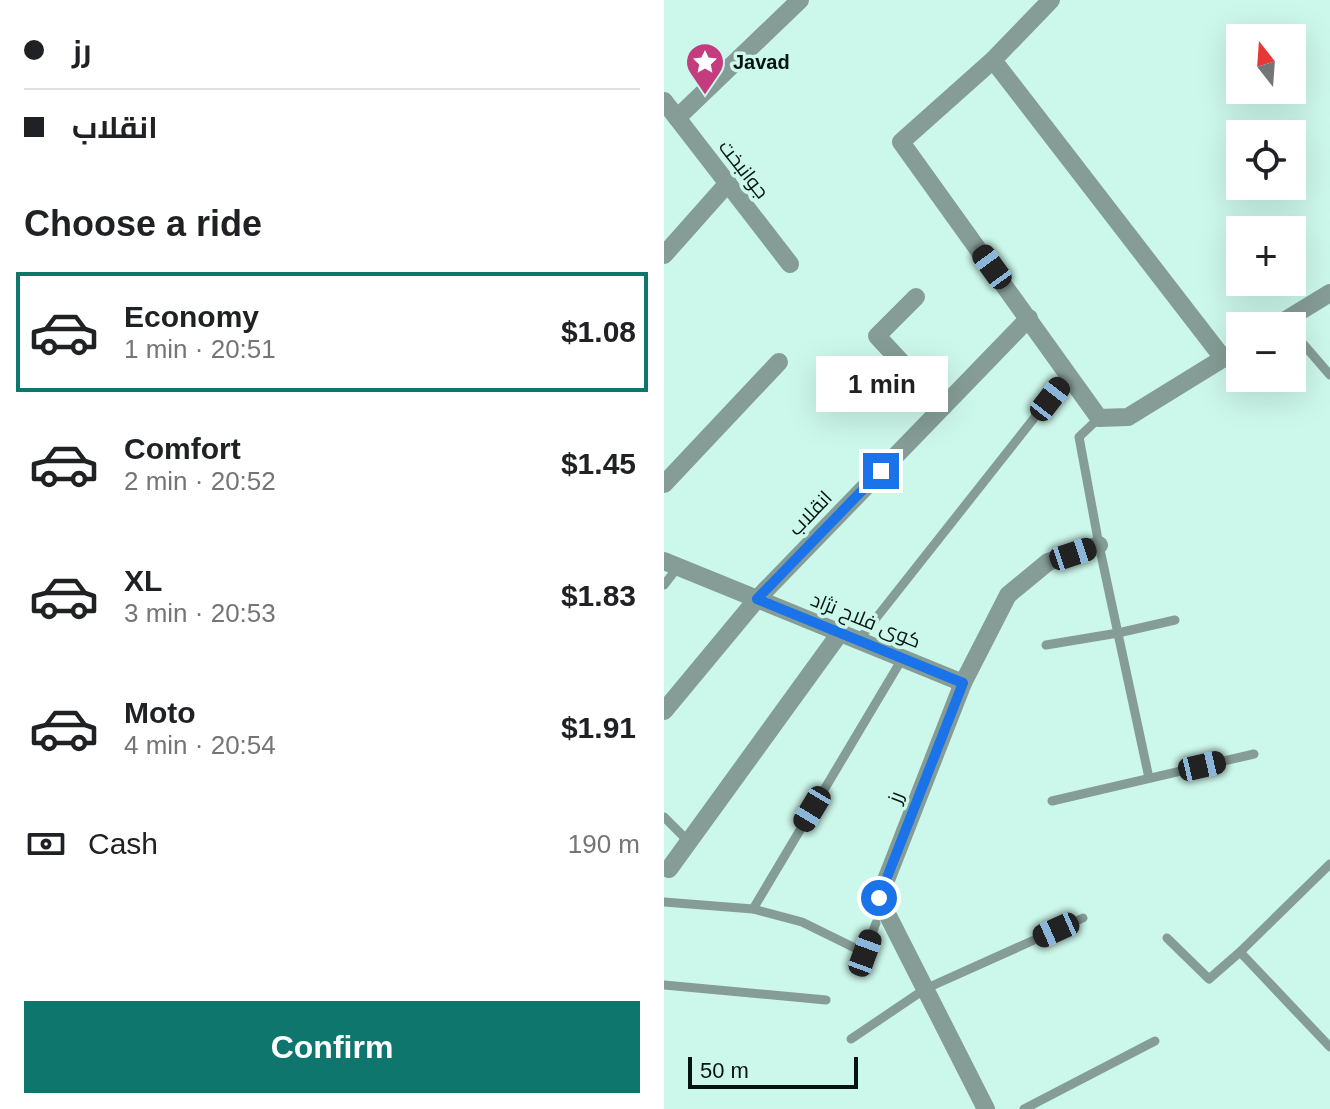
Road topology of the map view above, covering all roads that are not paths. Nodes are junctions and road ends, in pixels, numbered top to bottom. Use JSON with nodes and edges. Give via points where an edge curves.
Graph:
{"nodes":[{"id":1,"x":800,"y":0,"type":"edge"},
{"id":2,"x":1051,"y":0,"type":"edge"},
{"id":3,"x":993,"y":60,"type":"junction"},
{"id":4,"x":664,"y":101,"type":"edge"},
{"id":5,"x":677,"y":118,"type":"junction"},
{"id":6,"x":728,"y":183,"type":"junction"},
{"id":7,"x":664,"y":255,"type":"edge"},
{"id":8,"x":790,"y":264,"type":"dead end"},
{"id":9,"x":1330,"y":293,"type":"edge"},
{"id":10,"x":916,"y":297,"type":"dead end"},
{"id":11,"x":1304,"y":312,"type":"edge"},
{"id":12,"x":1029,"y":318,"type":"junction"},
{"id":13,"x":1306,"y":349,"type":"edge"},
{"id":14,"x":1226,"y":356,"type":"edge"},
{"id":15,"x":1223,"y":358,"type":"junction"},
{"id":16,"x":779,"y":362,"type":"dead end"},
{"id":17,"x":1069,"y":374,"type":"junction"},
{"id":18,"x":1330,"y":375,"type":"edge"},
{"id":19,"x":943,"y":407,"type":"junction"},
{"id":20,"x":1099,"y":418,"type":"junction"},
{"id":21,"x":664,"y":484,"type":"edge"},
{"id":22,"x":1099,"y":545,"type":"junction"},
{"id":23,"x":671,"y":564,"type":"edge"},
{"id":24,"x":664,"y":585,"type":"edge"},
{"id":25,"x":757,"y":599,"type":"junction"},
{"id":26,"x":1175,"y":620,"type":"dead end"},
{"id":27,"x":840,"y":633,"type":"junction"},
{"id":28,"x":1118,"y":633,"type":"junction"},
{"id":29,"x":858,"y":641,"type":"junction"},
{"id":30,"x":1046,"y":645,"type":"dead end"},
{"id":31,"x":902,"y":659,"type":"junction"},
{"id":32,"x":963,"y":683,"type":"junction"},
{"id":33,"x":664,"y":711,"type":"edge"},
{"id":34,"x":1254,"y":754,"type":"dead end"},
{"id":35,"x":1149,"y":778,"type":"junction"},
{"id":36,"x":1052,"y":801,"type":"dead end"},
{"id":37,"x":664,"y":817,"type":"edge"},
{"id":38,"x":689,"y":842,"type":"junction"},
{"id":39,"x":1330,"y":864,"type":"edge"},
{"id":40,"x":669,"y":869,"type":"dead end"},
{"id":41,"x":664,"y":902,"type":"edge"},
{"id":42,"x":753,"y":909,"type":"junction"},
{"id":43,"x":1083,"y":918,"type":"dead end"},
{"id":44,"x":876,"y":923,"type":"dead end"},
{"id":45,"x":1167,"y":938,"type":"dead end"},
{"id":46,"x":1240,"y":952,"type":"junction"},
{"id":47,"x":664,"y":985,"type":"edge"},
{"id":48,"x":925,"y":989,"type":"junction"},
{"id":49,"x":826,"y":1000,"type":"dead end"},
{"id":50,"x":851,"y":1039,"type":"dead end"},
{"id":51,"x":1155,"y":1041,"type":"dead end"},
{"id":52,"x":1330,"y":1047,"type":"edge"},
{"id":53,"x":986,"y":1109,"type":"edge"},
{"id":54,"x":1024,"y":1109,"type":"edge"}],
"edges":[{"from":1,"to":5,"type":"street"},
{"from":2,"to":3,"type":"street"},
{"from":3,"to":12,"type":"street","via":[[901,142]]},
{"from":3,"to":15,"type":"street"},
{"from":4,"to":5,"type":"street","name":"جوانبخت"},
{"from":5,"to":6,"type":"street","name":"جوانبخت"},
{"from":6,"to":7,"type":"street"},
{"from":6,"to":8,"type":"street","name":"جوانبخت"},
{"from":9,"to":11,"type":"street"},
{"from":10,"to":19,"type":"street","via":[[877,336]]},
{"from":12,"to":17,"type":"street"},
{"from":12,"to":19,"type":"street","name":"انقلاب"},
{"from":13,"to":18,"type":"lane"},
{"from":14,"to":15,"type":"street"},
{"from":15,"to":20,"type":"street","via":[[1128,417]]},
{"from":16,"to":21,"type":"street"},
{"from":17,"to":20,"type":"street"},
{"from":17,"to":29,"type":"lane"},
{"from":19,"to":25,"type":"street","name":"انقلاب"},
{"from":20,"to":22,"type":"lane","via":[[1079,437]]},
{"from":22,"to":28,"type":"lane"},
{"from":22,"to":32,"type":"street","name":"رز","via":[[1048,562],[1008,595]]},
{"from":23,"to":24,"type":"lane"},
{"from":23,"to":25,"type":"street","name":"کوی فلاح نژاد"},
{"from":25,"to":27,"type":"street","name":"کوی فلاح نژاد"},
{"from":25,"to":33,"type":"street","name":"انقلاب"},
{"from":26,"to":28,"type":"lane"},
{"from":27,"to":29,"type":"street","name":"کوی فلاح نژاد"},
{"from":27,"to":38,"type":"street"},
{"from":28,"to":30,"type":"lane"},
{"from":28,"to":35,"type":"lane"},
{"from":29,"to":31,"type":"street","name":"کوی فلاح نژاد"},
{"from":31,"to":32,"type":"street","name":"کوی فلاح نژاد"},
{"from":31,"to":42,"type":"lane"},
{"from":32,"to":48,"type":"street","name":"رز","via":[[879,898]]},
{"from":34,"to":35,"type":"lane"},
{"from":35,"to":36,"type":"lane"},
{"from":37,"to":38,"type":"lane"},
{"from":38,"to":40,"type":"street"},
{"from":39,"to":46,"type":"lane"},
{"from":41,"to":42,"type":"lane"},
{"from":42,"to":44,"type":"lane","via":[[802,922],[865,953]]},
{"from":43,"to":48,"type":"lane"},
{"from":45,"to":46,"type":"lane","via":[[1209,979]]},
{"from":46,"to":52,"type":"lane"},
{"from":47,"to":49,"type":"lane"},
{"from":48,"to":50,"type":"lane"},
{"from":48,"to":53,"type":"street","name":"رز"},
{"from":51,"to":54,"type":"lane"}]}
